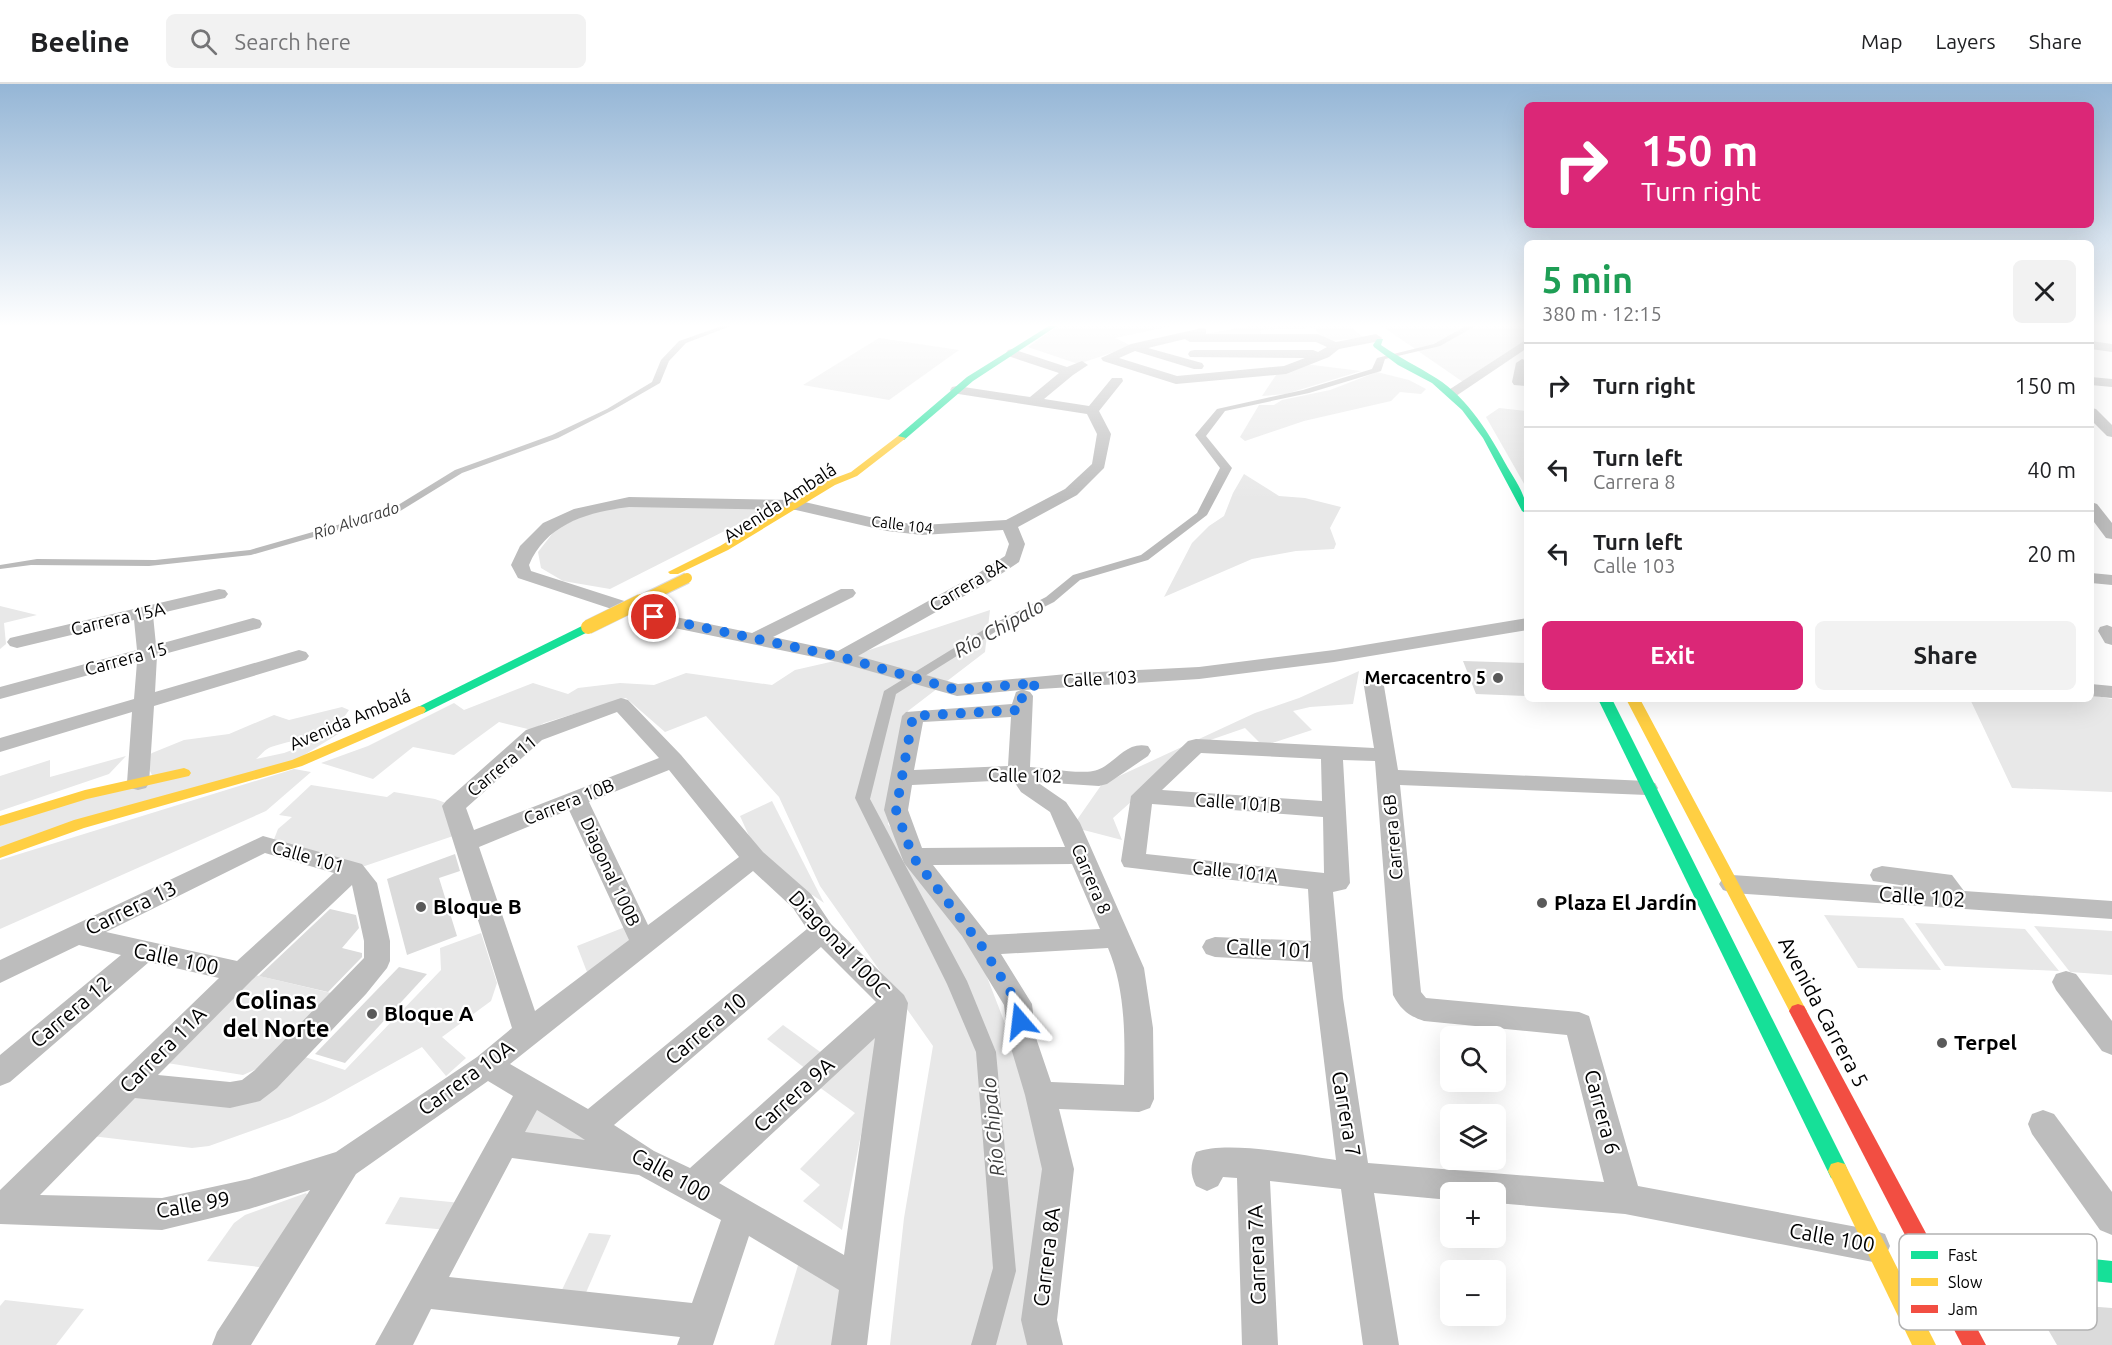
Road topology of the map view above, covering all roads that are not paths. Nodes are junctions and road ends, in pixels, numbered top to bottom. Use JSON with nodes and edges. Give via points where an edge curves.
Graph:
{"nodes":[{"id":1,"x":965,"y":383,"type":"edge"},
{"id":2,"x":1055,"y":383,"type":"edge"},
{"id":3,"x":1115,"y":383,"type":"edge"},
{"id":4,"x":1437,"y":383,"type":"edge"},
{"id":5,"x":1466,"y":383,"type":"edge"},
{"id":6,"x":957,"y":390,"type":"junction"},
{"id":7,"x":1450,"y":393,"type":"junction"},
{"id":8,"x":1034,"y":401,"type":"junction"},
{"id":9,"x":1092,"y":411,"type":"junction"},
{"id":10,"x":2094,"y":417,"type":"edge"},
{"id":11,"x":2108,"y":438,"type":"edge"},
{"id":12,"x":1524,"y":506,"type":"edge"},
{"id":13,"x":803,"y":507,"type":"junction"},
{"id":14,"x":2094,"y":510,"type":"edge"},
{"id":15,"x":2094,"y":512,"type":"edge"},
{"id":16,"x":2112,"y":514,"type":"edge"},
{"id":17,"x":1009,"y":525,"type":"junction"},
{"id":18,"x":2112,"y":534,"type":"edge"},
{"id":19,"x":2094,"y":578,"type":"edge"},
{"id":20,"x":2112,"y":580,"type":"edge"},
{"id":21,"x":847,"y":593,"type":"dead end"},
{"id":22,"x":219,"y":594,"type":"dead end"},
{"id":23,"x":143,"y":613,"type":"junction"},
{"id":24,"x":642,"y":614,"type":"joint"},
{"id":25,"x":253,"y":624,"type":"dead end"},
{"id":26,"x":582,"y":624,"type":"junction"},
{"id":27,"x":1524,"y":624,"type":"edge"},
{"id":28,"x":753,"y":640,"type":"junction"},
{"id":29,"x":17,"y":642,"type":"dead end"},
{"id":30,"x":147,"y":653,"type":"junction"},
{"id":31,"x":299,"y":657,"type":"dead end"},
{"id":32,"x":841,"y":657,"type":"junction"},
{"id":33,"x":1373,"y":680,"type":"dead end"},
{"id":34,"x":1037,"y":683,"type":"junction"},
{"id":35,"x":2094,"y":690,"type":"edge"},
{"id":36,"x":2112,"y":692,"type":"edge"},
{"id":37,"x":0,"y":693,"type":"edge"},
{"id":38,"x":1606,"y":702,"type":"edge"},
{"id":39,"x":1635,"y":702,"type":"edge"},
{"id":40,"x":145,"y":703,"type":"junction"},
{"id":41,"x":621,"y":704,"type":"joint"},
{"id":42,"x":1021,"y":710,"type":"junction"},
{"id":43,"x":342,"y":728,"type":"dead end"},
{"id":44,"x":0,"y":745,"type":"edge"},
{"id":45,"x":1140,"y":751,"type":"dead end"},
{"id":46,"x":1332,"y":753,"type":"junction"},
{"id":47,"x":673,"y":760,"type":"junction"},
{"id":48,"x":1387,"y":766,"type":"junction"},
{"id":49,"x":194,"y":771,"type":"dead end"},
{"id":50,"x":1019,"y":773,"type":"junction"},
{"id":51,"x":901,"y":778,"type":"junction"},
{"id":52,"x":138,"y":783,"type":"junction"},
{"id":53,"x":1647,"y":788,"type":"junction"},
{"id":54,"x":1142,"y":796,"type":"junction"},
{"id":55,"x":576,"y":800,"type":"junction"},
{"id":56,"x":1334,"y":810,"type":"junction"},
{"id":57,"x":0,"y":821,"type":"edge"},
{"id":58,"x":465,"y":843,"type":"junction"},
{"id":59,"x":262,"y":844,"type":"joint"},
{"id":60,"x":0,"y":853,"type":"edge"},
{"id":61,"x":1080,"y":855,"type":"junction"},
{"id":62,"x":913,"y":857,"type":"junction"},
{"id":63,"x":754,"y":858,"type":"junction"},
{"id":64,"x":353,"y":870,"type":"junction"},
{"id":65,"x":1328,"y":882,"type":"junction"},
{"id":66,"x":1732,"y":884,"type":"junction"},
{"id":67,"x":2112,"y":910,"type":"edge"},
{"id":68,"x":822,"y":931,"type":"junction"},
{"id":69,"x":77,"y":935,"type":"junction"},
{"id":70,"x":1117,"y":938,"type":"junction"},
{"id":71,"x":644,"y":944,"type":"junction"},
{"id":72,"x":981,"y":945,"type":"junction"},
{"id":73,"x":1215,"y":947,"type":"dead end"},
{"id":74,"x":143,"y":952,"type":"junction"},
{"id":75,"x":1323,"y":952,"type":"junction"},
{"id":76,"x":0,"y":972,"type":"edge"},
{"id":77,"x":242,"y":973,"type":"junction"},
{"id":78,"x":2066,"y":982,"type":"dead end"},
{"id":79,"x":894,"y":1003,"type":"junction"},
{"id":80,"x":1579,"y":1024,"type":"joint"},
{"id":81,"x":528,"y":1032,"type":"junction"},
{"id":82,"x":2112,"y":1043,"type":"edge"},
{"id":83,"x":487,"y":1066,"type":"junction"},
{"id":84,"x":0,"y":1073,"type":"edge"},
{"id":85,"x":128,"y":1085,"type":"junction"},
{"id":86,"x":531,"y":1092,"type":"junction"},
{"id":87,"x":1040,"y":1095,"type":"junction"},
{"id":88,"x":2043,"y":1124,"type":"dead end"},
{"id":89,"x":590,"y":1126,"type":"junction"},
{"id":90,"x":504,"y":1143,"type":"junction"},
{"id":91,"x":643,"y":1161,"type":"junction"},
{"id":92,"x":345,"y":1164,"type":"junction"},
{"id":93,"x":1253,"y":1164,"type":"junction"},
{"id":94,"x":1206,"y":1176,"type":"dead end"},
{"id":95,"x":1357,"y":1177,"type":"junction"},
{"id":96,"x":693,"y":1186,"type":"junction"},
{"id":97,"x":1625,"y":1200,"type":"junction"},
{"id":98,"x":1,"y":1209,"type":"edge"},
{"id":99,"x":740,"y":1215,"type":"junction"},
{"id":100,"x":2112,"y":1219,"type":"edge"},
{"id":101,"x":1915,"y":1234,"type":"edge"},
{"id":102,"x":1891,"y":1248,"type":"junction"},
{"id":103,"x":1899,"y":1249,"type":"edge"},
{"id":104,"x":2097,"y":1270,"type":"edge"},
{"id":105,"x":1899,"y":1272,"type":"edge"},
{"id":106,"x":2112,"y":1272,"type":"edge"},
{"id":107,"x":856,"y":1281,"type":"junction"},
{"id":108,"x":422,"y":1291,"type":"junction"},
{"id":109,"x":1919,"y":1330,"type":"edge"},
{"id":110,"x":1966,"y":1330,"type":"edge"},
{"id":111,"x":699,"y":1334,"type":"edge"},
{"id":112,"x":230,"y":1345,"type":"edge"},
{"id":113,"x":393,"y":1345,"type":"edge"},
{"id":114,"x":849,"y":1345,"type":"edge"},
{"id":115,"x":1045,"y":1345,"type":"edge"},
{"id":116,"x":1260,"y":1345,"type":"edge"},
{"id":117,"x":1382,"y":1345,"type":"edge"},
{"id":118,"x":1924,"y":1345,"type":"edge"},
{"id":119,"x":1974,"y":1345,"type":"edge"}],
"edges":[{"from":1,"to":6,"type":"main road","name":"Avenida Ambalá"},
{"from":2,"to":8,"type":"street"},
{"from":3,"to":9,"type":"street"},
{"from":4,"to":7,"type":"main road"},
{"from":5,"to":7,"type":"street"},
{"from":6,"to":8,"type":"street"},
{"from":6,"to":13,"type":"main road","name":"Avenida Ambalá","via":[[854,474],[845,486]]},
{"from":7,"to":12,"type":"main road","via":[[1487,438]]},
{"from":8,"to":9,"type":"street"},
{"from":9,"to":17,"type":"street","via":[[1104,434],[1099,465],[1071,492]]},
{"from":10,"to":11,"type":"street"},
{"from":13,"to":17,"type":"street","name":"Calle 104","via":[[922,530]]},
{"from":13,"to":24,"type":"street","name":"Calle 104","via":[[651,501],[605,504],[544,530],[523,554],[520,565],[524,574]]},
{"from":13,"to":26,"type":"main road","name":"Avenida Ambalá"},
{"from":13,"to":26,"type":"main road","name":"Avenida Ambalá","bridge":true,"via":[[738,553]]},
{"from":14,"to":16,"type":"street"},
{"from":15,"to":18,"type":"street"},
{"from":17,"to":32,"type":"street","name":"Carrera 8A","via":[[1017,544],[1013,558]]},
{"from":19,"to":20,"type":"street"},
{"from":21,"to":28,"type":"street"},
{"from":22,"to":23,"type":"street","name":"Carrera 15A"},
{"from":23,"to":29,"type":"street","name":"Carrera 15A"},
{"from":23,"to":30,"type":"street"},
{"from":24,"to":28,"type":"street","name":"Calle 103"},
{"from":25,"to":30,"type":"street","name":"Carrera 15"},
{"from":26,"to":43,"type":"main road","name":"Avenida Ambalá"},
{"from":26,"to":60,"type":"main road","name":"Avenida Ambalá","via":[[455,694],[297,763],[79,824]]},
{"from":27,"to":34,"type":"street","name":"Calle 103","via":[[1334,656],[1199,673]]},
{"from":28,"to":32,"type":"street","name":"Calle 103"},
{"from":30,"to":37,"type":"street","name":"Carrera 15"},
{"from":30,"to":40,"type":"street"},
{"from":31,"to":40,"type":"street"},
{"from":32,"to":34,"type":"street","name":"Calle 103","via":[[957,690]]},
{"from":33,"to":48,"type":"street","name":"Carrera 6B"},
{"from":34,"to":42,"type":"street","via":[[1022,697]]},
{"from":35,"to":36,"type":"street"},
{"from":38,"to":53,"type":"main road"},
{"from":39,"to":66,"type":"main road","name":"Avenida Carrera 5"},
{"from":40,"to":44,"type":"street"},
{"from":40,"to":52,"type":"street"},
{"from":41,"to":47,"type":"street","name":"Diagonal 100C"},
{"from":41,"to":58,"type":"street","name":"Carrera 11","via":[[534,735],[454,806]]},
{"from":42,"to":50,"type":"street"},
{"from":42,"to":51,"type":"street","via":[[913,716]]},
{"from":45,"to":50,"type":"street","name":"Calle 102","via":[[1099,779]]},
{"from":46,"to":48,"type":"street"},
{"from":46,"to":54,"type":"street","via":[[1196,746]]},
{"from":46,"to":56,"type":"street","name":"Carrera 7"},
{"from":47,"to":55,"type":"street","name":"Carrera 10B"},
{"from":47,"to":63,"type":"street","name":"Diagonal 100C"},
{"from":48,"to":53,"type":"street"},
{"from":48,"to":80,"type":"street","name":"Carrera 6B","via":[[1407,995],[1424,1010]]},
{"from":49,"to":52,"type":"main road"},
{"from":50,"to":51,"type":"street","name":"Calle 102"},
{"from":50,"to":61,"type":"street","name":"Carrera 8","via":[[1029,787],[1058,807]]},
{"from":51,"to":62,"type":"street","via":[[896,810]]},
{"from":52,"to":57,"type":"main road"},
{"from":53,"to":102,"type":"main road"},
{"from":54,"to":56,"type":"street","name":"Calle 101B"},
{"from":54,"to":65,"type":"street","name":"Calle 101A","via":[[1133,861]]},
{"from":55,"to":58,"type":"street","name":"Carrera 10B"},
{"from":55,"to":71,"type":"street","name":"Diagonal 100B"},
{"from":56,"to":65,"type":"street","name":"Carrera 7"},
{"from":58,"to":81,"type":"street"},
{"from":59,"to":64,"type":"street","name":"Calle 101"},
{"from":59,"to":69,"type":"street","name":"Carrera 13"},
{"from":61,"to":62,"type":"street"},
{"from":61,"to":70,"type":"street","name":"Carrera 8"},
{"from":62,"to":72,"type":"street"},
{"from":63,"to":68,"type":"street","name":"Diagonal 100C","via":[[802,901]]},
{"from":63,"to":71,"type":"street","name":"Carrera 10A"},
{"from":64,"to":77,"type":"street","name":"Carrera 11A"},
{"from":64,"to":85,"type":"street","via":[[363,883],[377,941],[377,961],[282,1063],[249,1092],[230,1095]]},
{"from":65,"to":75,"type":"street","name":"Carrera 7"},
{"from":66,"to":67,"type":"street","name":"Calle 102","via":[[1888,885]]},
{"from":66,"to":101,"type":"main road","name":"Avenida Carrera 5"},
{"from":68,"to":79,"type":"street","name":"Diagonal 100C"},
{"from":68,"to":89,"type":"street","name":"Carrera 10"},
{"from":69,"to":74,"type":"street","name":"Calle 100"},
{"from":69,"to":76,"type":"street","name":"Carrera 13"},
{"from":70,"to":72,"type":"street"},
{"from":70,"to":87,"type":"street","name":"Carrera 8","via":[[1130,968],[1138,1028],[1139,1099]]},
{"from":71,"to":81,"type":"street","name":"Carrera 10A"},
{"from":72,"to":87,"type":"street","via":[[1018,1004],[1022,1038]]},
{"from":73,"to":75,"type":"street","name":"Calle 101"},
{"from":74,"to":77,"type":"street","name":"Calle 100"},
{"from":74,"to":84,"type":"street","name":"Carrera 12"},
{"from":75,"to":95,"type":"street","name":"Carrera 7","via":[[1334,1045]]},
{"from":77,"to":85,"type":"street","name":"Carrera 11A"},
{"from":78,"to":82,"type":"street"},
{"from":79,"to":96,"type":"street","name":"Carrera 9A"},
{"from":79,"to":107,"type":"street","name":"Diagonal 100C"},
{"from":80,"to":97,"type":"street","name":"Carrera 6"},
{"from":81,"to":83,"type":"street","name":"Carrera 10A"},
{"from":83,"to":86,"type":"street","name":"Calle 100"},
{"from":83,"to":92,"type":"street","name":"Carrera 10A"},
{"from":85,"to":98,"type":"street","name":"Carrera 11A"},
{"from":86,"to":89,"type":"street","name":"Calle 100"},
{"from":86,"to":90,"type":"street"},
{"from":87,"to":115,"type":"street","name":"Carrera 8A","via":[[1058,1169],[1039,1320]]},
{"from":88,"to":100,"type":"street"},
{"from":89,"to":91,"type":"street","name":"Calle 100"},
{"from":90,"to":91,"type":"street"},
{"from":90,"to":108,"type":"street"},
{"from":91,"to":96,"type":"street","name":"Calle 100"},
{"from":92,"to":98,"type":"street","name":"Calle 99","via":[[249,1194],[162,1214]]},
{"from":92,"to":112,"type":"street","name":"Carrera 10A"},
{"from":93,"to":94,"type":"street","name":"Calle 100","via":[[1207,1162]]},
{"from":93,"to":95,"type":"street","name":"Calle 100"},
{"from":93,"to":116,"type":"street","name":"Carrera 7A"},
{"from":95,"to":97,"type":"street","name":"Calle 100"},
{"from":95,"to":117,"type":"street","name":"Carrera 7"},
{"from":96,"to":99,"type":"street","name":"Calle 100"},
{"from":97,"to":102,"type":"street","name":"Calle 100"},
{"from":99,"to":107,"type":"street","name":"Calle 100"},
{"from":99,"to":111,"type":"street"},
{"from":102,"to":103,"type":"main road","name":"Calle 100"},
{"from":102,"to":105,"type":"main road"},
{"from":104,"to":106,"type":"main road","name":"Calle 100"},
{"from":107,"to":114,"type":"street","name":"Diagonal 100C"},
{"from":108,"to":111,"type":"street"},
{"from":108,"to":113,"type":"street"},
{"from":109,"to":118,"type":"main road"},
{"from":110,"to":119,"type":"main road","name":"Avenida Carrera 5"}]}
